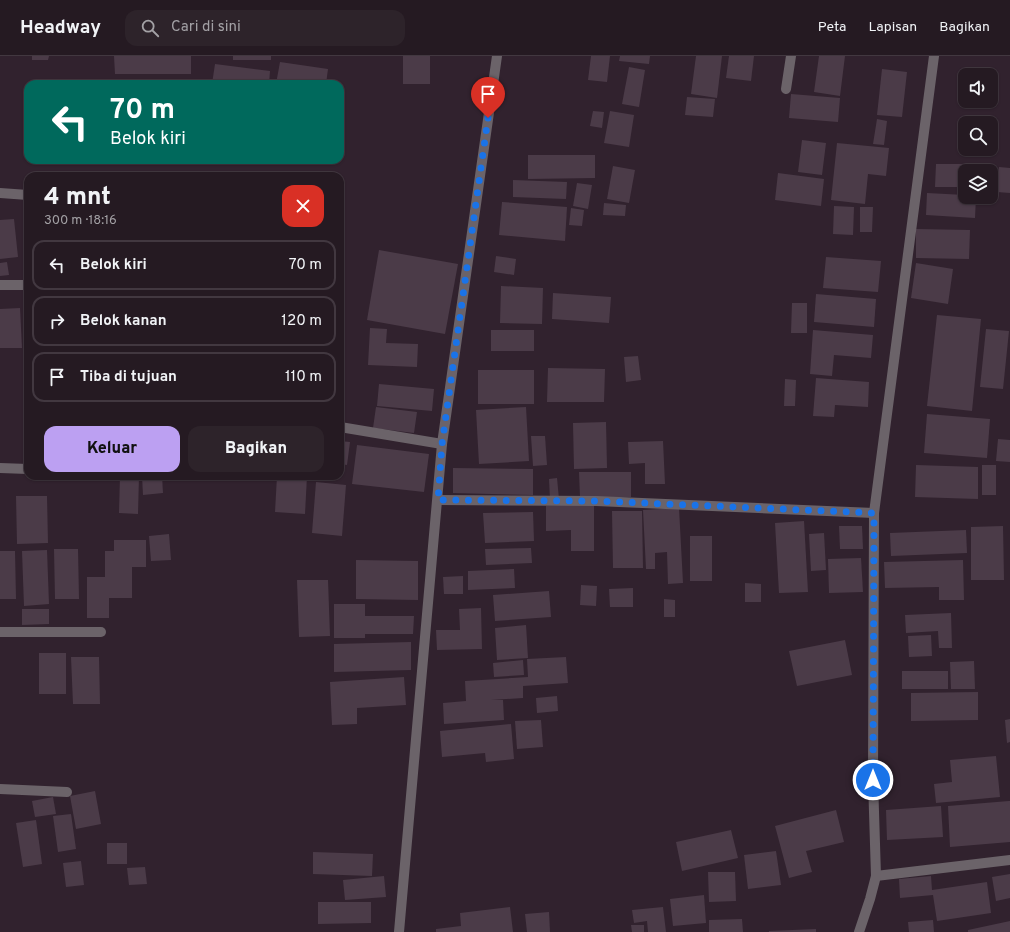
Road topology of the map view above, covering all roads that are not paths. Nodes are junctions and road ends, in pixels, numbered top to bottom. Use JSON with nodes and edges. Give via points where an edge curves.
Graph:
{"nodes":[{"id":1,"x":497,"y":56,"type":"edge"},
{"id":2,"x":791,"y":56,"type":"edge"},
{"id":3,"x":934,"y":56,"type":"edge"},
{"id":4,"x":786,"y":89,"type":"dead end"},
{"id":5,"x":0,"y":193,"type":"edge"},
{"id":6,"x":24,"y":195,"type":"edge"},
{"id":7,"x":24,"y":284,"type":"edge"},
{"id":8,"x":0,"y":285,"type":"edge"},
{"id":9,"x":344,"y":429,"type":"edge"},
{"id":10,"x":442,"y":444,"type":"junction"},
{"id":11,"x":0,"y":468,"type":"edge"},
{"id":12,"x":24,"y":469,"type":"edge"},
{"id":13,"x":438,"y":500,"type":"junction"},
{"id":14,"x":874,"y":513,"type":"junction"},
{"id":15,"x":0,"y":632,"type":"edge"},
{"id":16,"x":101,"y":632,"type":"dead end"},
{"id":17,"x":0,"y":789,"type":"edge"},
{"id":18,"x":67,"y":792,"type":"dead end"},
{"id":19,"x":1010,"y":860,"type":"edge"},
{"id":20,"x":876,"y":876,"type":"junction"},
{"id":21,"x":399,"y":932,"type":"edge"},
{"id":22,"x":859,"y":932,"type":"edge"}],
"edges":[{"from":1,"to":10,"type":"street"},
{"from":2,"to":4,"type":"street"},
{"from":3,"to":14,"type":"street"},
{"from":5,"to":6,"type":"street"},
{"from":7,"to":8,"type":"street"},
{"from":9,"to":10,"type":"street"},
{"from":10,"to":13,"type":"street"},
{"from":11,"to":12,"type":"street"},
{"from":13,"to":14,"type":"street","via":[[596,501]]},
{"from":13,"to":21,"type":"street"},
{"from":14,"to":20,"type":"street","via":[[873,780]]},
{"from":15,"to":16,"type":"street"},
{"from":17,"to":18,"type":"street"},
{"from":19,"to":20,"type":"street"},
{"from":20,"to":22,"type":"street"}]}
